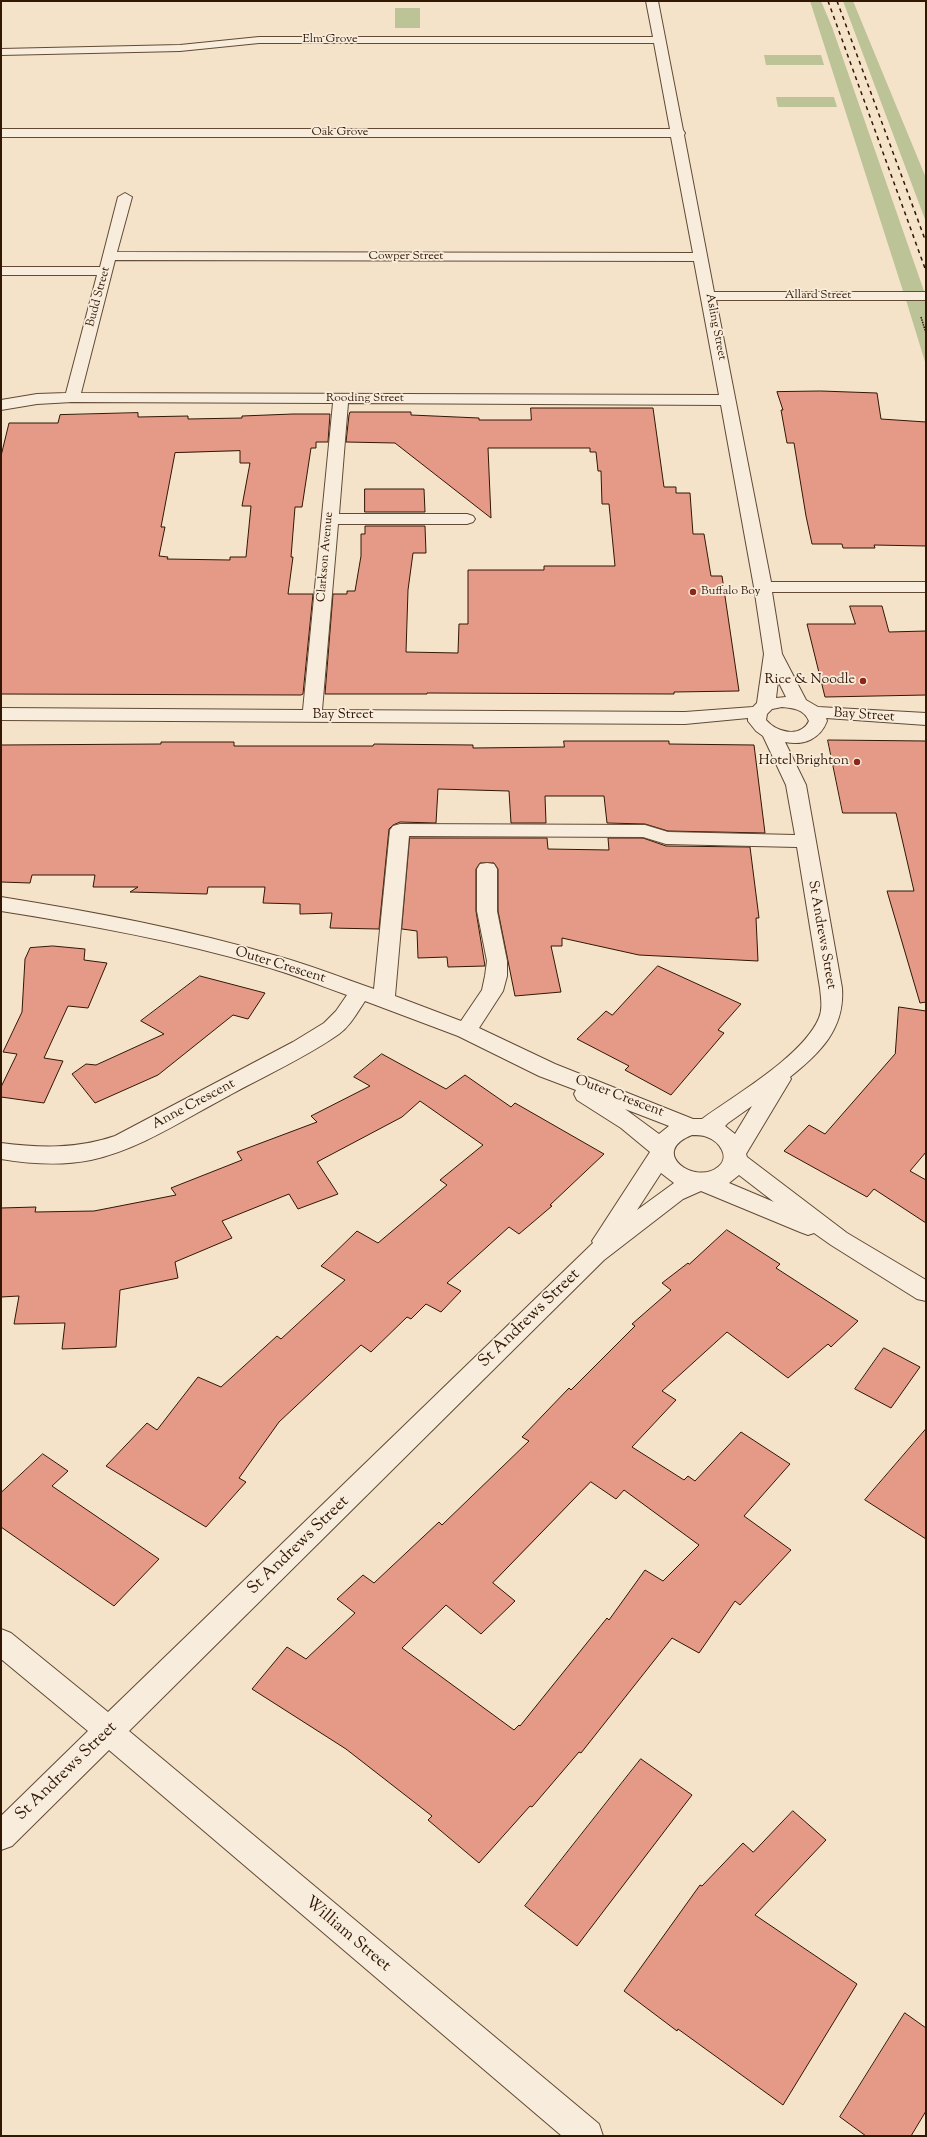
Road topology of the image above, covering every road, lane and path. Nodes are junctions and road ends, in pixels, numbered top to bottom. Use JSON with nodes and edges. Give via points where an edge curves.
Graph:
{"nodes":[{"id":1,"x":652,"y":1,"type":"edge"},
{"id":2,"x":660,"y":40,"type":"junction"},
{"id":3,"x":1,"y":52,"type":"edge"},
{"id":4,"x":1,"y":133,"type":"edge"},
{"id":5,"x":679,"y":133,"type":"junction"},
{"id":6,"x":125,"y":197,"type":"dead end"},
{"id":7,"x":110,"y":256,"type":"junction"},
{"id":8,"x":702,"y":257,"type":"junction"},
{"id":9,"x":1,"y":271,"type":"edge"},
{"id":10,"x":106,"y":272,"type":"junction"},
{"id":11,"x":710,"y":296,"type":"junction"},
{"id":12,"x":926,"y":296,"type":"edge"},
{"id":13,"x":72,"y":397,"type":"junction"},
{"id":14,"x":341,"y":398,"type":"junction"},
{"id":15,"x":729,"y":400,"type":"junction"},
{"id":16,"x":1,"y":405,"type":"edge"},
{"id":17,"x":329,"y":519,"type":"junction"},
{"id":18,"x":467,"y":519,"type":"dead end"},
{"id":19,"x":763,"y":587,"type":"junction"},
{"id":20,"x":926,"y":587,"type":"edge"},
{"id":21,"x":773,"y":654,"type":"junction"},
{"id":22,"x":1,"y":714,"type":"edge"},
{"id":23,"x":312,"y":716,"type":"junction"},
{"id":24,"x":764,"y":719,"type":"junction"},
{"id":25,"x":921,"y":719,"type":"edge"},
{"id":26,"x":808,"y":720,"type":"junction"},
{"id":27,"x":796,"y":785,"type":"junction"},
{"id":28,"x":805,"y":841,"type":"junction"},
{"id":29,"x":487,"y":869,"type":"dead end"},
{"id":30,"x":1,"y":904,"type":"edge"},
{"id":31,"x":360,"y":992,"type":"junction"},
{"id":32,"x":384,"y":1000,"type":"junction"},
{"id":33,"x":466,"y":1031,"type":"junction"},
{"id":34,"x":547,"y":1070,"type":"junction"},
{"id":35,"x":786,"y":1070,"type":"junction"},
{"id":36,"x":698,"y":1128,"type":"junction"},
{"id":37,"x":1,"y":1150,"type":"edge"},
{"id":38,"x":661,"y":1151,"type":"junction"},
{"id":39,"x":736,"y":1156,"type":"junction"},
{"id":40,"x":701,"y":1182,"type":"junction"},
{"id":41,"x":839,"y":1239,"type":"junction"},
{"id":42,"x":596,"y":1254,"type":"junction"},
{"id":43,"x":926,"y":1292,"type":"edge"},
{"id":44,"x":1,"y":1642,"type":"edge"},
{"id":45,"x":109,"y":1731,"type":"junction"},
{"id":46,"x":1,"y":1836,"type":"edge"},
{"id":47,"x":587,"y":2136,"type":"edge"}],
"edges":[{"from":1,"to":2,"type":"street","name":"Asling Street"},
{"from":2,"to":3,"type":"street","name":"Elm Grove","via":[[259,40],[180,48]]},
{"from":2,"to":5,"type":"street","name":"Asling Street"},
{"from":4,"to":5,"type":"street","name":"Oak Grove"},
{"from":5,"to":8,"type":"street","name":"Asling Street"},
{"from":6,"to":7,"type":"street","name":"Budd Street"},
{"from":7,"to":8,"type":"street","name":"Cowper Street"},
{"from":7,"to":10,"type":"street","name":"Budd Street"},
{"from":8,"to":11,"type":"street","name":"Asling Street"},
{"from":9,"to":10,"type":"street"},
{"from":10,"to":13,"type":"street","name":"Budd Street"},
{"from":11,"to":12,"type":"street","name":"Allard Street"},
{"from":11,"to":15,"type":"street","name":"Asling Street"},
{"from":13,"to":14,"type":"street","name":"Rooding Street"},
{"from":13,"to":16,"type":"street","name":"Rooding Street"},
{"from":14,"to":15,"type":"street","name":"Rooding Street"},
{"from":14,"to":17,"type":"street","name":"Clarkson Avenue"},
{"from":15,"to":19,"type":"street","name":"Asling Street"},
{"from":17,"to":18,"type":"street"},
{"from":17,"to":23,"type":"street","name":"Clarkson Avenue"},
{"from":19,"to":20,"type":"street"},
{"from":19,"to":21,"type":"street","name":"Asling Street"},
{"from":21,"to":24,"type":"street","name":"Asling Street"},
{"from":21,"to":26,"type":"street","name":"Asling Street"},
{"from":22,"to":23,"type":"street","name":"Bay Street"},
{"from":23,"to":24,"type":"street","name":"Bay Street"},
{"from":24,"to":26,"type":"street","via":[[782,702]]},
{"from":24,"to":26,"type":"street","via":[[788,738]]},
{"from":24,"to":27,"type":"street","name":"St Andrews Street"},
{"from":25,"to":26,"type":"street","name":"Bay Street"},
{"from":26,"to":27,"type":"street","name":"St Andrews Street"},
{"from":27,"to":28,"type":"street","name":"St Andrews Street"},
{"from":28,"to":32,"type":"street","via":[[666,838],[645,831],[400,830]]},
{"from":28,"to":35,"type":"street","name":"St Andrews Street","via":[[831,988],[832,1009],[822,1030]]},
{"from":29,"to":33,"type":"street","via":[[487,911],[497,961],[496,976],[492,991]]},
{"from":30,"to":31,"type":"street","name":"Outer Crescent","via":[[111,922],[192,940],[271,961]]},
{"from":31,"to":32,"type":"street","name":"Outer Crescent"},
{"from":31,"to":37,"type":"street","name":"Anne Crescent","via":[[344,1016],[332,1028],[123,1142],[101,1150],[69,1156],[43,1157]]},
{"from":32,"to":33,"type":"street","name":"Outer Crescent"},
{"from":33,"to":34,"type":"street","name":"Outer Crescent"},
{"from":34,"to":36,"type":"street","name":"Outer Crescent"},
{"from":34,"to":38,"type":"street","name":"Outer Crescent","via":[[629,1122]]},
{"from":35,"to":36,"type":"street","name":"St Andrews Street"},
{"from":35,"to":39,"type":"street","name":"St Andrews Street"},
{"from":36,"to":38,"type":"street","via":[[671,1134],[664,1141]]},
{"from":36,"to":39,"type":"street","via":[[725,1137]]},
{"from":38,"to":40,"type":"street","via":[[666,1166],[676,1176]]},
{"from":38,"to":42,"type":"street","name":"St Andrews Street"},
{"from":39,"to":40,"type":"street","via":[[732,1169],[725,1175]]},
{"from":39,"to":41,"type":"street"},
{"from":40,"to":41,"type":"street"},
{"from":40,"to":42,"type":"street","name":"St Andrews Street","via":[[675,1194]]},
{"from":41,"to":43,"type":"street"},
{"from":42,"to":45,"type":"street","name":"St Andrews Street"},
{"from":44,"to":45,"type":"street","name":"William Street"},
{"from":45,"to":46,"type":"street","name":"St Andrews Street"},
{"from":45,"to":47,"type":"street","name":"William Street"}]}
